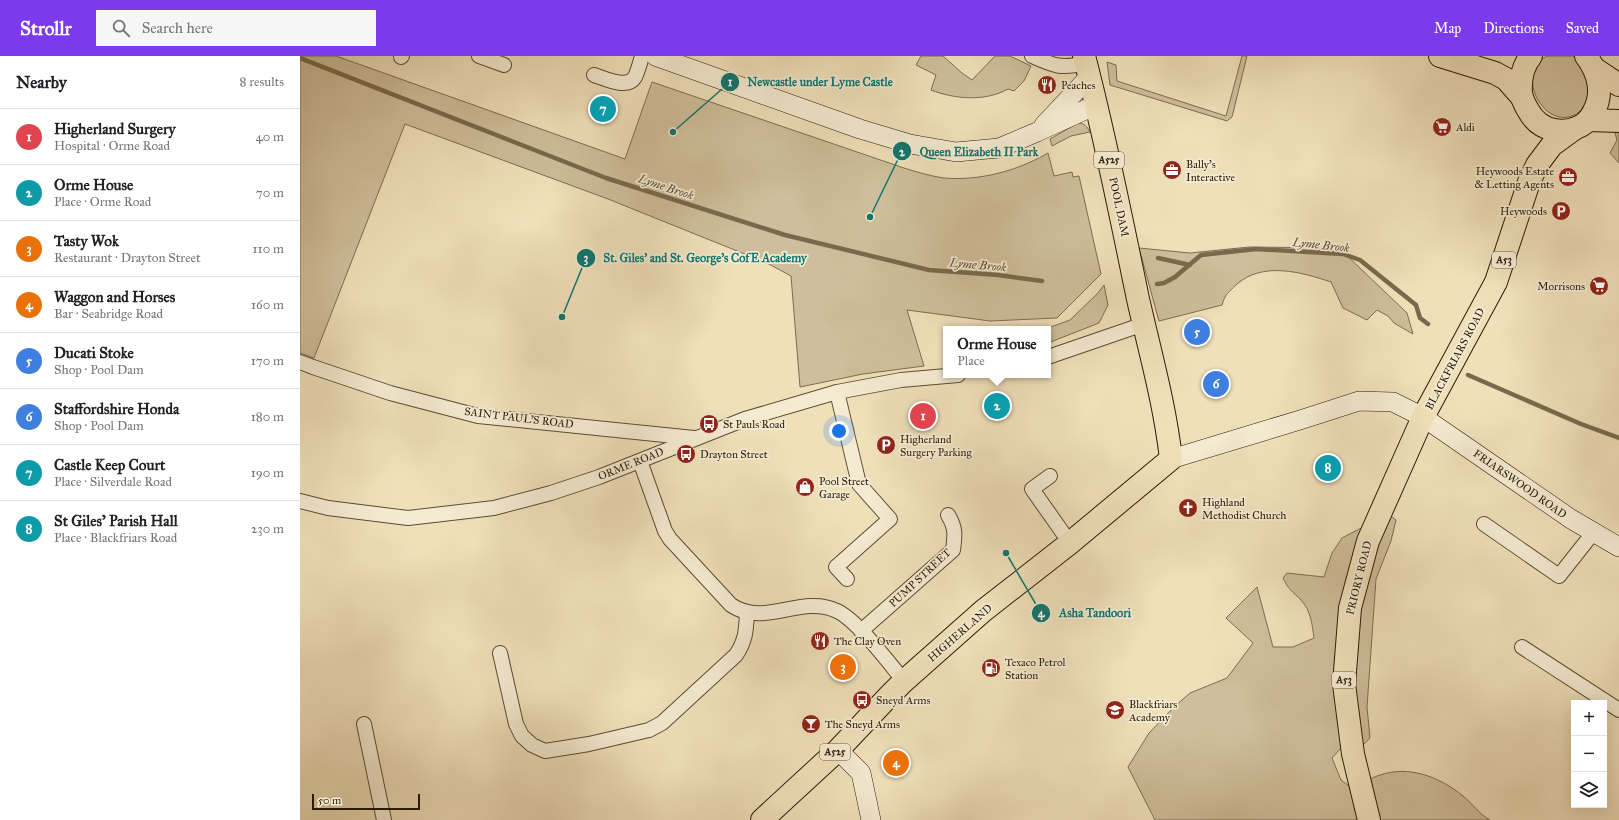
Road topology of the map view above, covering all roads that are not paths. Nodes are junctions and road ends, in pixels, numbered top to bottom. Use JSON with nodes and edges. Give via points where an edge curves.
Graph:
{"nodes":[{"id":1,"x":642,"y":56,"type":"edge"},
{"id":2,"x":655,"y":56,"type":"edge"},
{"id":3,"x":1032,"y":56,"type":"edge"},
{"id":4,"x":1440,"y":56,"type":"edge"},
{"id":5,"x":1531,"y":56,"type":"edge"},
{"id":6,"x":484,"y":57,"type":"edge"},
{"id":7,"x":1590,"y":63,"type":"edge"},
{"id":8,"x":504,"y":65,"type":"dead end"},
{"id":9,"x":1086,"y":65,"type":"edge"},
{"id":10,"x":594,"y":75,"type":"dead end"},
{"id":11,"x":1619,"y":85,"type":"edge"},
{"id":12,"x":1525,"y":104,"type":"junction"},
{"id":13,"x":1097,"y":106,"type":"junction"},
{"id":14,"x":1619,"y":121,"type":"edge"},
{"id":15,"x":1581,"y":124,"type":"junction"},
{"id":16,"x":1037,"y":132,"type":"junction"},
{"id":17,"x":1537,"y":165,"type":"junction"},
{"id":18,"x":1144,"y":324,"type":"junction"},
{"id":19,"x":1051,"y":356,"type":"edge"},
{"id":20,"x":300,"y":362,"type":"edge"},
{"id":21,"x":943,"y":376,"type":"edge"},
{"id":22,"x":837,"y":392,"type":"junction"},
{"id":23,"x":1423,"y":417,"type":"junction"},
{"id":24,"x":696,"y":438,"type":"junction"},
{"id":25,"x":1171,"y":459,"type":"junction"},
{"id":26,"x":640,"y":461,"type":"junction"},
{"id":27,"x":1050,"y":476,"type":"dead end"},
{"id":28,"x":300,"y":501,"type":"edge"},
{"id":29,"x":948,"y":516,"type":"dead end"},
{"id":30,"x":1484,"y":524,"type":"dead end"},
{"id":31,"x":1593,"y":532,"type":"junction"},
{"id":32,"x":1070,"y":543,"type":"junction"},
{"id":33,"x":1619,"y":547,"type":"edge"},
{"id":34,"x":847,"y":579,"type":"dead end"},
{"id":35,"x":747,"y":613,"type":"junction"},
{"id":36,"x":861,"y":631,"type":"junction"},
{"id":37,"x":1522,"y":647,"type":"dead end"},
{"id":38,"x":500,"y":653,"type":"dead end"},
{"id":39,"x":904,"y":681,"type":"junction"},
{"id":40,"x":1619,"y":710,"type":"edge"},
{"id":41,"x":364,"y":724,"type":"dead end"},
{"id":42,"x":838,"y":750,"type":"junction"},
{"id":43,"x":384,"y":820,"type":"edge"},
{"id":44,"x":762,"y":820,"type":"edge"},
{"id":45,"x":871,"y":820,"type":"edge"},
{"id":46,"x":1369,"y":820,"type":"edge"}],
"edges":[{"from":1,"to":10,"type":"street","via":[[630,82],[623,83]]},
{"from":2,"to":16,"type":"main road","via":[[860,129],[910,144],[956,152],[999,148]]},
{"from":3,"to":9,"type":"street","via":[[1059,67]]},
{"from":4,"to":12,"type":"main road","via":[[1495,73],[1506,79]]},
{"from":5,"to":12,"type":"main road","via":[[1524,66],[1520,80]]},
{"from":6,"to":8,"type":"street"},
{"from":7,"to":11,"type":"main road"},
{"from":7,"to":15,"type":"main road","via":[[1598,82],[1598,100]]},
{"from":9,"to":13,"type":"main road","name":"POOL DAM","number":"A525"},
{"from":9,"to":16,"type":"main road"},
{"from":12,"to":15,"type":"main road","via":[[1539,124],[1546,129],[1561,131]]},
{"from":12,"to":17,"type":"main road","name":"BLACKFRIARS ROAD","number":"A53","via":[[1536,133]]},
{"from":13,"to":16,"type":"main road"},
{"from":13,"to":18,"type":"main road","name":"POOL DAM","number":"A525"},
{"from":14,"to":15,"type":"main road"},
{"from":15,"to":17,"type":"main road","name":"BLACKFRIARS ROAD","number":"A53","via":[[1552,145]]},
{"from":17,"to":23,"type":"main road","name":"BLACKFRIARS ROAD","number":"A53","via":[[1496,282]]},
{"from":18,"to":19,"type":"street"},
{"from":18,"to":25,"type":"main road","number":"A525","via":[[1166,423]]},
{"from":20,"to":24,"type":"street","name":"SAINT PAUL'S ROAD","via":[[390,393],[478,416]]},
{"from":21,"to":22,"type":"street","name":"ORME ROAD","via":[[901,380]]},
{"from":22,"to":24,"type":"street","name":"ORME ROAD","via":[[759,415]]},
{"from":22,"to":34,"type":"street","via":[[859,484],[890,519],[836,567]]},
{"from":23,"to":25,"type":"main road","name":"BLACKFRIARS ROAD","via":[[1393,402],[1359,401]]},
{"from":23,"to":31,"type":"main road","name":"FRIARSWOOD ROAD"},
{"from":23,"to":46,"type":"main road","name":"PRIORY ROAD","number":"A53","via":[[1368,541],[1350,608],[1344,684],[1353,754]]},
{"from":24,"to":26,"type":"street","name":"ORME ROAD"},
{"from":25,"to":32,"type":"main road","name":"HIGHERLAND","number":"A525"},
{"from":26,"to":28,"type":"street","name":"ORME ROAD","via":[[599,477],[494,508],[408,518],[328,508]]},
{"from":26,"to":35,"type":"street","via":[[670,539],[731,605]]},
{"from":27,"to":32,"type":"street","via":[[1032,489]]},
{"from":29,"to":36,"type":"street","name":"PUMP STREET","via":[[954,525],[953,550]]},
{"from":30,"to":31,"type":"street","via":[[1559,576]]},
{"from":31,"to":33,"type":"main road","name":"FRIARSWOOD ROAD"},
{"from":32,"to":39,"type":"main road","name":"HIGHERLAND","number":"A525","via":[[983,612]]},
{"from":35,"to":36,"type":"street","via":[[763,614],[813,605],[826,606],[847,617]]},
{"from":35,"to":38,"type":"street","via":[[746,635],[736,655],[662,723],[649,730],[589,744],[545,751],[532,745],[522,736],[516,724]]},
{"from":36,"to":39,"type":"street"},
{"from":37,"to":40,"type":"street"},
{"from":39,"to":42,"type":"main road","name":"HIGHERLAND","number":"A525"},
{"from":41,"to":43,"type":"street"},
{"from":42,"to":44,"type":"main road","name":"HIGHERLAND","number":"A525"},
{"from":42,"to":45,"type":"main road","via":[[860,773]]}]}
